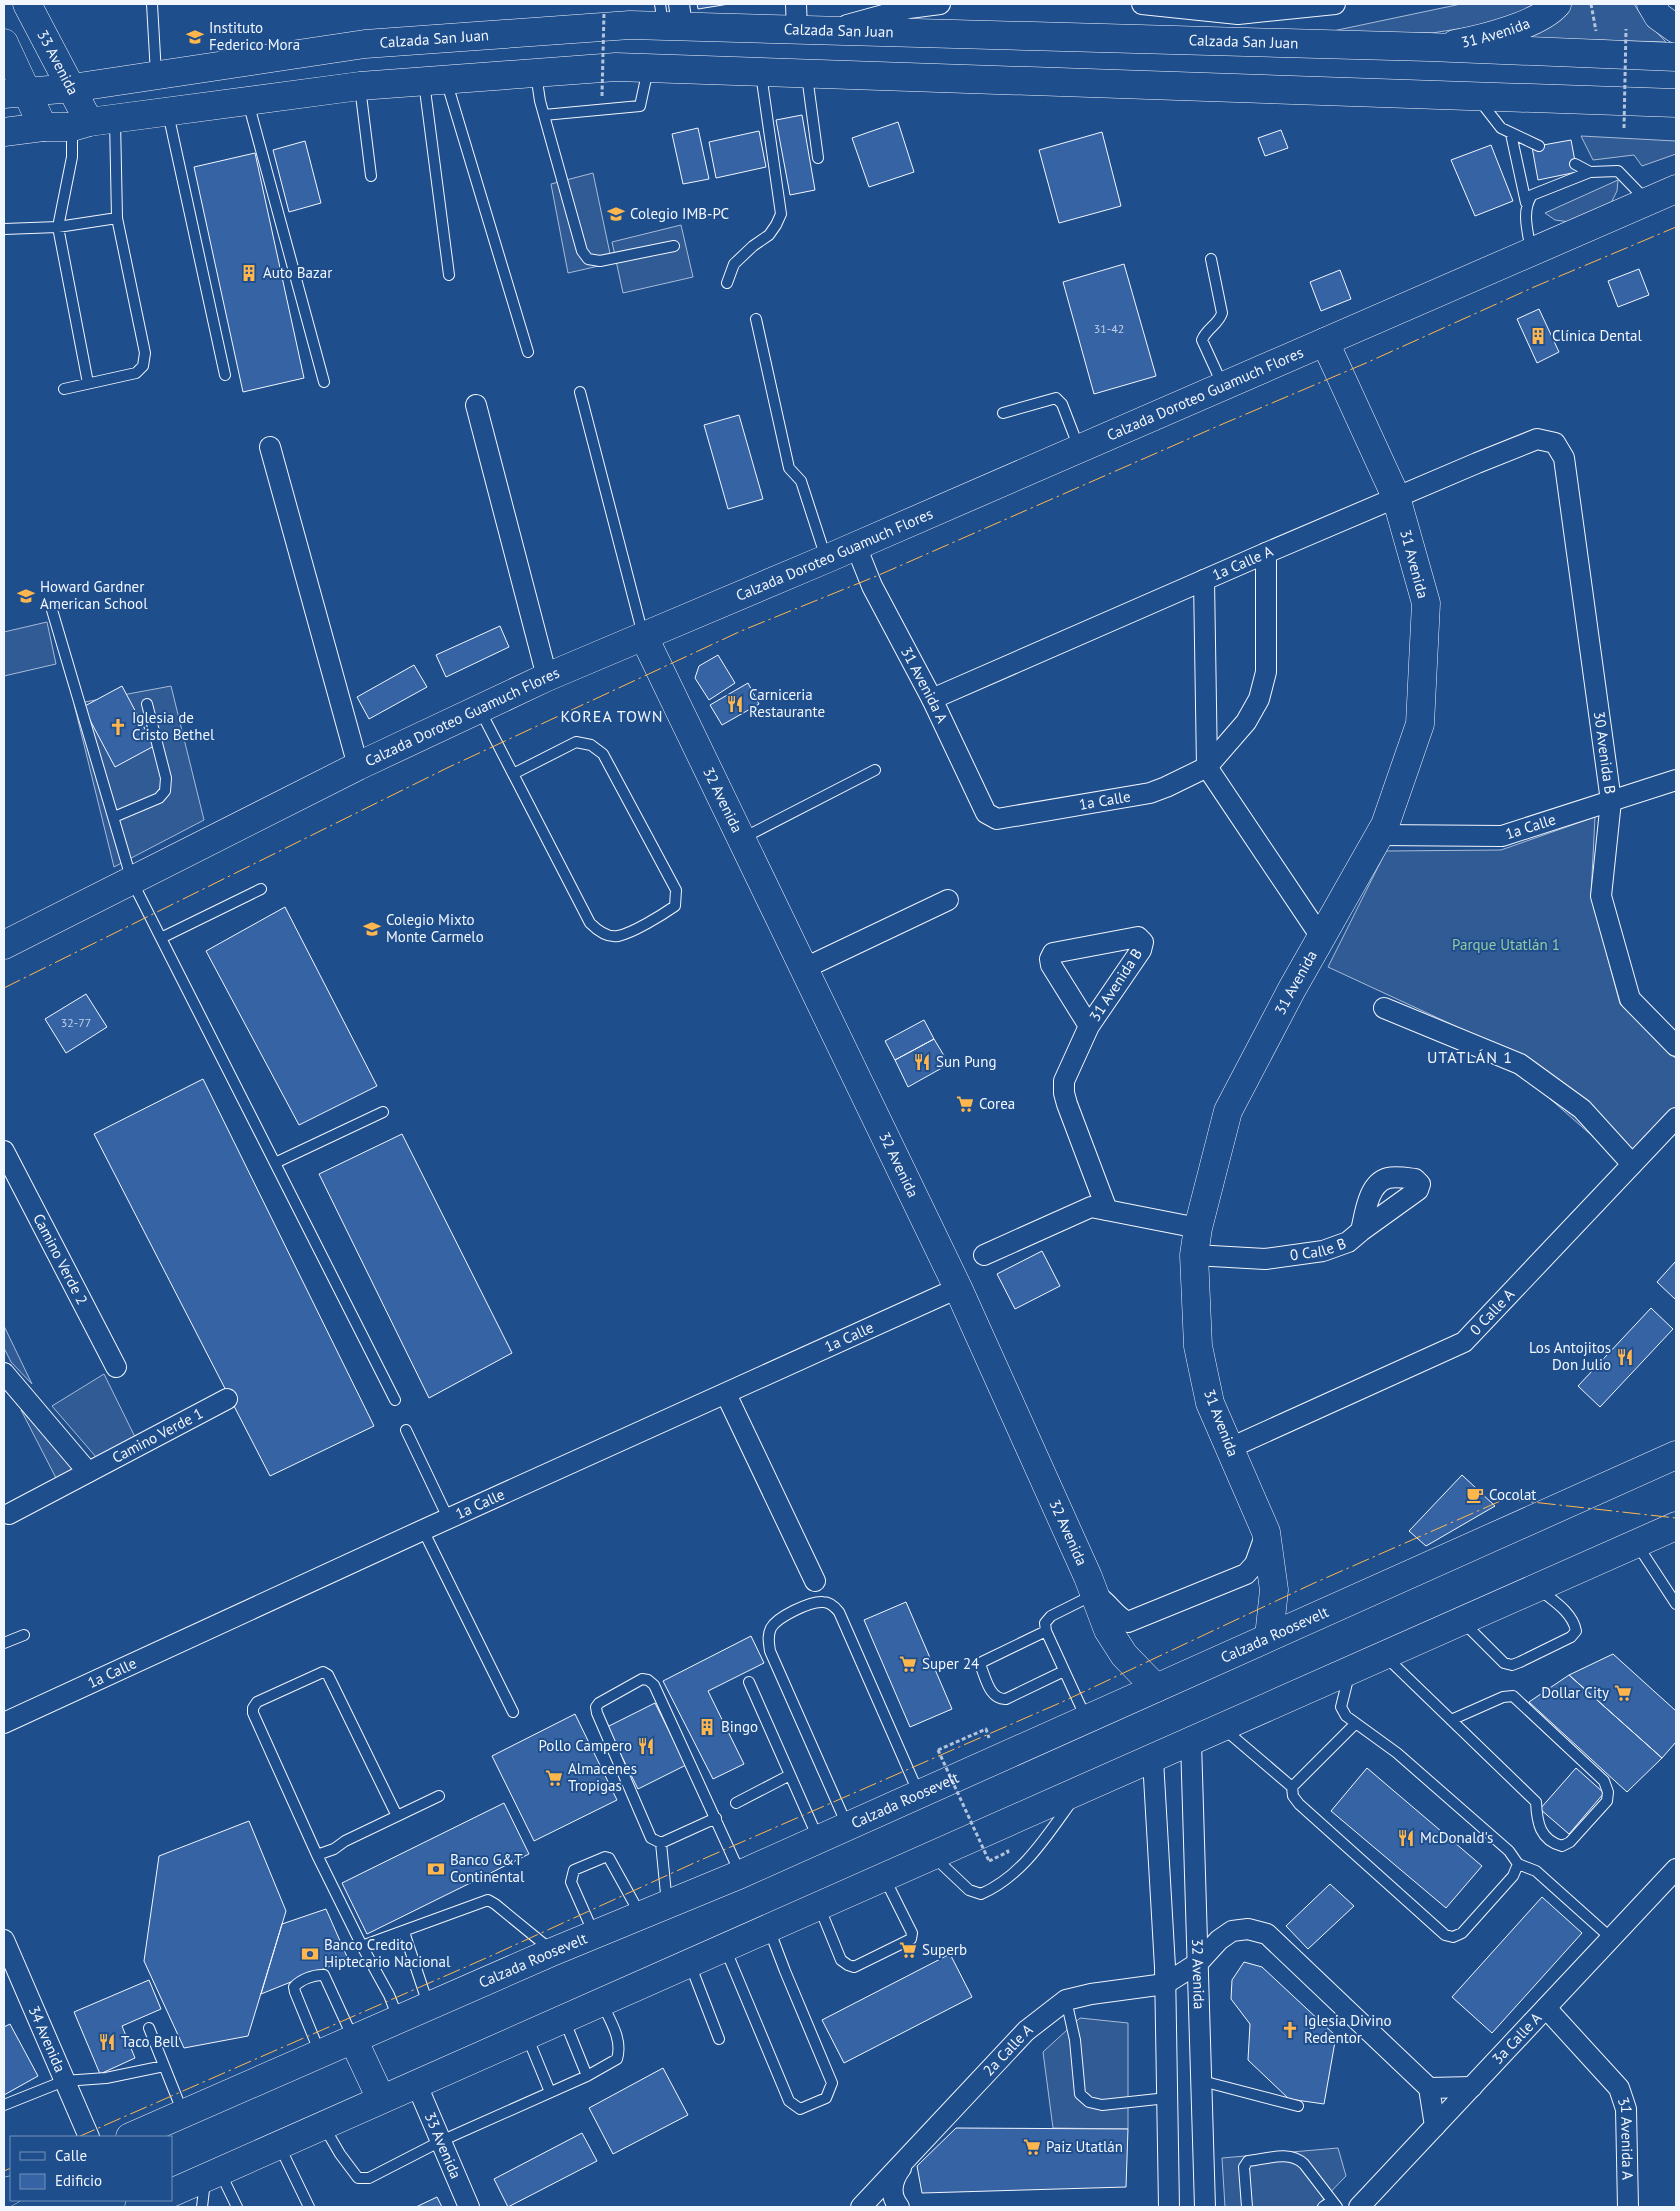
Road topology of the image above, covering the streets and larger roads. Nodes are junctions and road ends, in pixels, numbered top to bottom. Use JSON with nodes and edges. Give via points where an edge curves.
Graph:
{"nodes":[{"id":1,"x":27,"y":4,"type":"edge"},
{"id":2,"x":940,"y":4,"type":"edge"},
{"id":3,"x":1142,"y":4,"type":"edge"},
{"id":4,"x":1335,"y":4,"type":"edge"},
{"id":5,"x":1557,"y":4,"type":"edge"},
{"id":6,"x":1651,"y":4,"type":"edge"},
{"id":7,"x":1237,"y":9,"type":"edge"},
{"id":8,"x":671,"y":15,"type":"edge"},
{"id":9,"x":805,"y":22,"type":"edge"},
{"id":10,"x":1676,"y":29,"type":"edge"},
{"id":11,"x":1241,"y":42,"type":"junction"},
{"id":12,"x":4,"y":44,"type":"edge"},
{"id":13,"x":1429,"y":46,"type":"junction"},
{"id":14,"x":1676,"y":57,"type":"edge"},
{"id":15,"x":72,"y":88,"type":"junction"},
{"id":16,"x":15,"y":93,"type":"edge"},
{"id":17,"x":1676,"y":103,"type":"edge"},
{"id":18,"x":92,"y":123,"type":"junction"},
{"id":19,"x":43,"y":127,"type":"junction"},
{"id":20,"x":4,"y":132,"type":"edge"},
{"id":21,"x":1676,"y":189,"type":"edge"},
{"id":22,"x":1325,"y":342,"type":"junction"},
{"id":23,"x":476,"y":405,"type":"dead end"},
{"id":24,"x":1554,"y":443,"type":"joint"},
{"id":25,"x":270,"y":447,"type":"dead end"},
{"id":26,"x":1396,"y":497,"type":"junction"},
{"id":27,"x":856,"y":546,"type":"junction"},
{"id":28,"x":1266,"y":553,"type":"junction"},
{"id":29,"x":1204,"y":580,"type":"junction"},
{"id":30,"x":644,"y":637,"type":"junction"},
{"id":31,"x":548,"y":677,"type":"junction"},
{"id":32,"x":932,"y":699,"type":"junction"},
{"id":33,"x":358,"y":766,"type":"junction"},
{"id":34,"x":1207,"y":767,"type":"junction"},
{"id":35,"x":1676,"y":780,"type":"edge"},
{"id":36,"x":1611,"y":802,"type":"junction"},
{"id":37,"x":997,"y":819,"type":"joint"},
{"id":38,"x":1380,"y":835,"type":"junction"},
{"id":39,"x":948,"y":900,"type":"dead end"},
{"id":40,"x":1321,"y":937,"type":"junction"},
{"id":41,"x":4,"y":945,"type":"edge"},
{"id":42,"x":804,"y":968,"type":"junction"},
{"id":43,"x":1384,"y":1008,"type":"dead end"},
{"id":44,"x":1089,"y":1026,"type":"junction"},
{"id":45,"x":1676,"y":1046,"type":"edge"},
{"id":46,"x":1676,"y":1118,"type":"edge"},
{"id":47,"x":4,"y":1151,"type":"edge"},
{"id":48,"x":1632,"y":1164,"type":"junction"},
{"id":49,"x":1107,"y":1210,"type":"junction"},
{"id":50,"x":1198,"y":1228,"type":"junction"},
{"id":51,"x":1360,"y":1231,"type":"junction"},
{"id":52,"x":984,"y":1255,"type":"dead end"},
{"id":53,"x":1194,"y":1255,"type":"junction"},
{"id":54,"x":958,"y":1288,"type":"junction"},
{"id":55,"x":116,"y":1367,"type":"dead end"},
{"id":56,"x":4,"y":1373,"type":"edge"},
{"id":57,"x":726,"y":1394,"type":"junction"},
{"id":58,"x":227,"y":1399,"type":"dead end"},
{"id":59,"x":1230,"y":1448,"type":"junction"},
{"id":60,"x":1676,"y":1455,"type":"edge"},
{"id":61,"x":88,"y":1472,"type":"junction"},
{"id":62,"x":9,"y":1514,"type":"dead end"},
{"id":63,"x":1676,"y":1526,"type":"edge"},
{"id":64,"x":1266,"y":1532,"type":"junction"},
{"id":65,"x":1676,"y":1545,"type":"edge"},
{"id":66,"x":1590,"y":1565,"type":"junction"},
{"id":67,"x":815,"y":1581,"type":"dead end"},
{"id":68,"x":1094,"y":1594,"type":"junction"},
{"id":69,"x":1269,"y":1637,"type":"junction"},
{"id":70,"x":1156,"y":1688,"type":"junction"},
{"id":71,"x":4,"y":1723,"type":"edge"},
{"id":72,"x":1191,"y":1742,"type":"junction"},
{"id":73,"x":1153,"y":1760,"type":"junction"},
{"id":74,"x":1672,"y":1883,"type":"edge"},
{"id":75,"x":4,"y":1940,"type":"edge"},
{"id":76,"x":1198,"y":1963,"type":"junction"},
{"id":77,"x":1165,"y":1984,"type":"junction"},
{"id":78,"x":1546,"y":2008,"type":"junction"},
{"id":79,"x":353,"y":2039,"type":"junction"},
{"id":80,"x":416,"y":2083,"type":"junction"},
{"id":81,"x":1472,"y":2087,"type":"junction"},
{"id":82,"x":1429,"y":2088,"type":"junction"},
{"id":83,"x":381,"y":2099,"type":"junction"},
{"id":84,"x":1435,"y":2126,"type":"junction"},
{"id":85,"x":89,"y":2136,"type":"edge"},
{"id":86,"x":132,"y":2136,"type":"edge"},
{"id":87,"x":906,"y":2160,"type":"junction"},
{"id":88,"x":172,"y":2193,"type":"edge"},
{"id":89,"x":154,"y":2201,"type":"edge"},
{"id":90,"x":140,"y":2207,"type":"edge"},
{"id":91,"x":469,"y":2207,"type":"edge"},
{"id":92,"x":861,"y":2207,"type":"edge"},
{"id":93,"x":899,"y":2207,"type":"edge"},
{"id":94,"x":1169,"y":2207,"type":"edge"},
{"id":95,"x":1205,"y":2207,"type":"edge"},
{"id":96,"x":1359,"y":2207,"type":"edge"},
{"id":97,"x":1628,"y":2207,"type":"edge"}],
"edges":[{"from":1,"to":15,"type":"main road","name":"33 Avenida"},
{"from":2,"to":9,"type":"street"},
{"from":3,"to":7,"type":"street"},
{"from":4,"to":7,"type":"street"},
{"from":5,"to":13,"type":"main road","name":"31 Avenida","via":[[1505,32],[1472,41]]},
{"from":6,"to":10,"type":"main road","via":[[1658,16]]},
{"from":7,"to":11,"type":"street"},
{"from":8,"to":9,"type":"main road","name":"Calzada San Juan"},
{"from":8,"to":15,"type":"main road","name":"Calzada San Juan","via":[[630,25],[365,44]]},
{"from":9,"to":11,"type":"main road","name":"Calzada San Juan"},
{"from":11,"to":13,"type":"main road","name":"Calzada San Juan"},
{"from":12,"to":16,"type":"main road"},
{"from":13,"to":14,"type":"main road","name":"Calzada San Juan"},
{"from":15,"to":16,"type":"main road","name":"Calzada San Juan"},
{"from":15,"to":18,"type":"main road","name":"33 Avenida"},
{"from":16,"to":19,"type":"main road"},
{"from":17,"to":18,"type":"main road","via":[[616,68],[360,86]]},
{"from":18,"to":19,"type":"main road"},
{"from":19,"to":20,"type":"main road"},
{"from":21,"to":22,"type":"main road","name":"Calzada Doroteo Guamuch Flores"},
{"from":22,"to":26,"type":"main road","name":"31 Avenida"},
{"from":22,"to":27,"type":"main road","name":"Calzada Doroteo Guamuch Flores"},
{"from":23,"to":31,"type":"street"},
{"from":24,"to":26,"type":"street","name":"1a Calle A","via":[[1537,439]]},
{"from":24,"to":36,"type":"street","name":"30 Avenida B","via":[[1564,458]]},
{"from":25,"to":33,"type":"street"},
{"from":26,"to":28,"type":"street","name":"1a Calle A"},
{"from":26,"to":38,"type":"main road","name":"31 Avenida","via":[[1426,603],[1420,724]]},
{"from":27,"to":30,"type":"main road","name":"Calzada Doroteo Guamuch Flores"},
{"from":27,"to":32,"type":"street","name":"31 Avenida A","via":[[872,586]]},
{"from":28,"to":29,"type":"street","name":"1a Calle A"},
{"from":28,"to":34,"type":"street","via":[[1266,672],[1259,699],[1246,722]]},
{"from":29,"to":32,"type":"street","name":"1a Calle A"},
{"from":29,"to":34,"type":"street"},
{"from":30,"to":31,"type":"main road","name":"Calzada Doroteo Guamuch Flores"},
{"from":30,"to":42,"type":"main road","name":"32 Avenida"},
{"from":31,"to":33,"type":"main road","name":"Calzada Doroteo Guamuch Flores"},
{"from":32,"to":37,"type":"street","name":"31 Avenida A","via":[[986,812]]},
{"from":33,"to":41,"type":"main road","name":"Calzada Doroteo Guamuch Flores"},
{"from":34,"to":37,"type":"street","name":"1a Calle","via":[[1150,793]]},
{"from":34,"to":40,"type":"street"},
{"from":35,"to":36,"type":"street","name":"1a Calle"},
{"from":36,"to":38,"type":"street","name":"1a Calle","via":[[1502,836]]},
{"from":36,"to":45,"type":"street","name":"30 Avenida B","via":[[1601,896],[1630,999]]},
{"from":38,"to":40,"type":"main road","name":"31 Avenida"},
{"from":39,"to":42,"type":"street"},
{"from":40,"to":50,"type":"main road","name":"31 Avenida","via":[[1228,1111]]},
{"from":42,"to":54,"type":"main road","name":"32 Avenida"},
{"from":43,"to":48,"type":"street","via":[[1520,1064],[1582,1109]]},
{"from":44,"to":44,"type":"street","name":"31 Avenida B","via":[[1142,950],[1143,942],[1138,937],[1053,952],[1051,965]]},
{"from":44,"to":49,"type":"street","name":"31 Avenida B","via":[[1064,1081],[1064,1093]]},
{"from":46,"to":48,"type":"street","name":"0 Calle A"},
{"from":47,"to":55,"type":"street","name":"Camino Verde 2"},
{"from":48,"to":59,"type":"street","name":"0 Calle A","via":[[1464,1342]]},
{"from":49,"to":50,"type":"street"},
{"from":49,"to":52,"type":"street","via":[[1091,1208]]},
{"from":50,"to":53,"type":"main road","name":"31 Avenida"},
{"from":51,"to":51,"type":"street","name":"0 Calle B","via":[[1372,1191],[1379,1181],[1415,1179],[1420,1184],[1418,1190]]},
{"from":51,"to":53,"type":"street","name":"0 Calle B","via":[[1348,1242],[1310,1253],[1265,1259]]},
{"from":53,"to":59,"type":"main road","name":"31 Avenida","via":[[1198,1346],[1210,1403]]},
{"from":54,"to":57,"type":"street","name":"1a Calle"},
{"from":54,"to":68,"type":"main road","name":"32 Avenida"},
{"from":56,"to":61,"type":"street"},
{"from":57,"to":67,"type":"street"},
{"from":57,"to":71,"type":"street","name":"1a Calle"},
{"from":58,"to":61,"type":"street","name":"Camino Verde 1"},
{"from":59,"to":64,"type":"main road","name":"31 Avenida"},
{"from":60,"to":69,"type":"main road","name":"Calzada Roosevelt"},
{"from":61,"to":62,"type":"street","name":"Camino Verde 1"},
{"from":63,"to":66,"type":"main road"},
{"from":64,"to":68,"type":"street","via":[[1255,1564],[1246,1574],[1128,1622],[1117,1617],[1109,1605]]},
{"from":64,"to":69,"type":"main road","name":"31 Avenida","via":[[1274,1590]]},
{"from":65,"to":66,"type":"main road"},
{"from":66,"to":72,"type":"main road"},
{"from":68,"to":70,"type":"main road","name":"32 Avenida","via":[[1108,1630],[1124,1655]]},
{"from":69,"to":70,"type":"main road","name":"Calzada Roosevelt"},
{"from":70,"to":79,"type":"main road","name":"Calzada Roosevelt","via":[[741,1874]]},
{"from":72,"to":73,"type":"main road"},
{"from":72,"to":76,"type":"street","name":"32 Avenida"},
{"from":73,"to":77,"type":"street"},
{"from":73,"to":80,"type":"main road"},
{"from":74,"to":78,"type":"street","name":"3a Calle A","via":[[1612,1939]]},
{"from":75,"to":85,"type":"street","name":"34 Avenida"},
{"from":76,"to":77,"type":"street","name":"2a Calle A"},
{"from":76,"to":82,"type":"street","name":"2a Calle A","via":[[1232,1931],[1248,1929],[1267,1934]]},
{"from":76,"to":95,"type":"street","name":"32 Avenida"},
{"from":77,"to":87,"type":"street","name":"2a Calle A","via":[[1066,2000],[1026,2031]]},
{"from":77,"to":94,"type":"street"},
{"from":78,"to":81,"type":"street","name":"3a Calle A"},
{"from":78,"to":97,"type":"street","name":"31 Avenida A","via":[[1619,2088],[1626,2109]]},
{"from":79,"to":83,"type":"main road"},
{"from":79,"to":86,"type":"main road","name":"Calzada Roosevelt"},
{"from":80,"to":83,"type":"main road"},
{"from":80,"to":91,"type":"street","name":"33 Avenida"},
{"from":81,"to":82,"type":"street"},
{"from":81,"to":84,"type":"street","name":"3a Calle A"},
{"from":82,"to":84,"type":"street"},
{"from":83,"to":88,"type":"main road"},
{"from":84,"to":96,"type":"street","name":"3a Calle A"},
{"from":87,"to":92,"type":"street","name":"2a Calle A"},
{"from":87,"to":93,"type":"street","via":[[894,2178],[894,2201]]},
{"from":89,"to":90,"type":"main road"}]}
